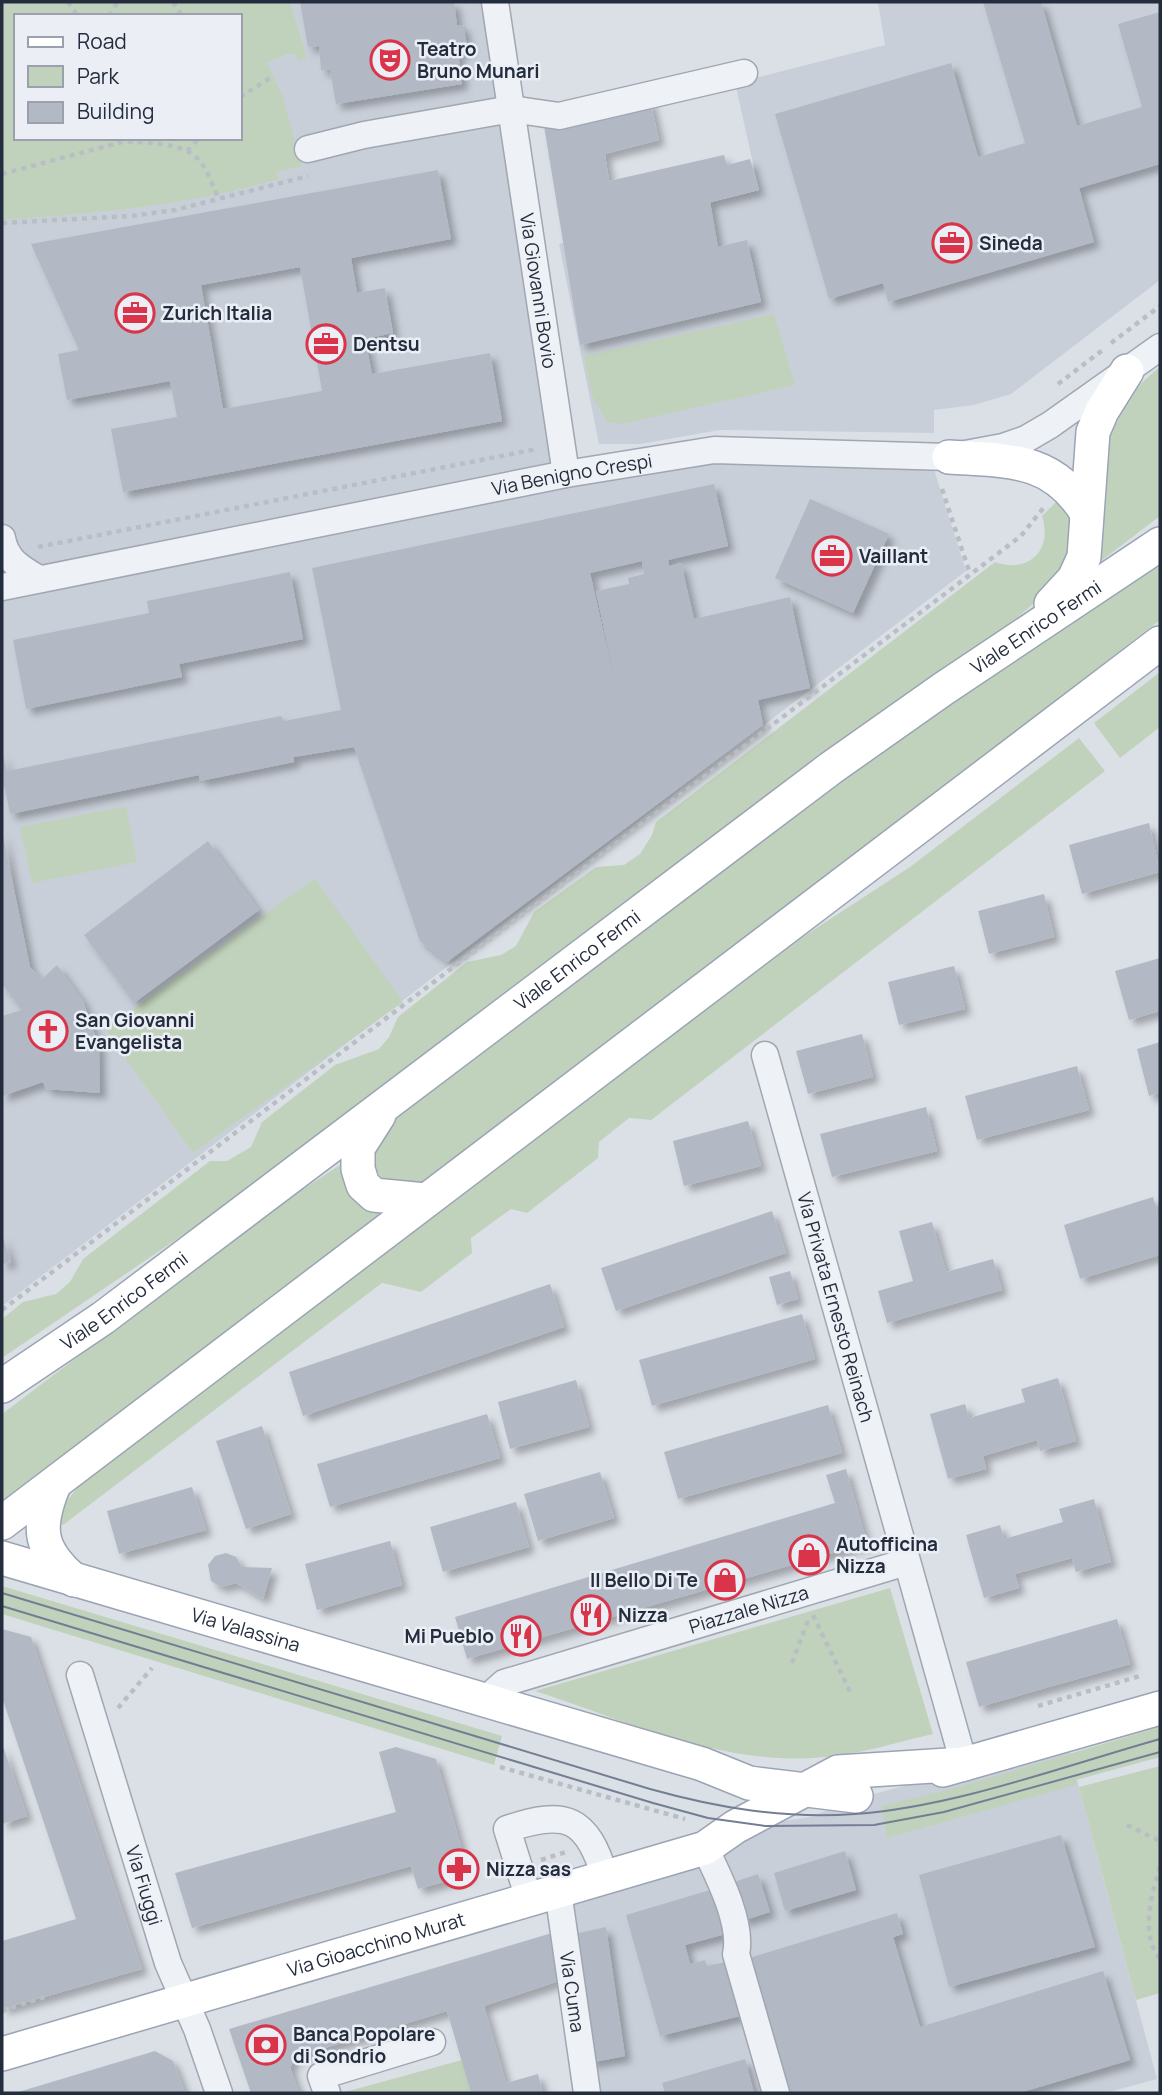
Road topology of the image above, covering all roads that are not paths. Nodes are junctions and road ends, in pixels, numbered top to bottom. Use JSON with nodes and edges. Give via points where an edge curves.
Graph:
{"nodes":[{"id":1,"x":495,"y":2,"type":"edge"},
{"id":2,"x":744,"y":73,"type":"dead end"},
{"id":3,"x":511,"y":109,"type":"junction"},
{"id":4,"x":314,"y":161,"type":"road end"},
{"id":5,"x":1160,"y":347,"type":"edge"},
{"id":6,"x":1127,"y":371,"type":"junction"},
{"id":7,"x":949,"y":457,"type":"junction"},
{"id":8,"x":566,"y":474,"type":"junction"},
{"id":9,"x":1086,"y":512,"type":"junction"},
{"id":10,"x":1160,"y":544,"type":"edge"},
{"id":11,"x":9,"y":550,"type":"edge"},
{"id":12,"x":39,"y":579,"type":"junction"},
{"id":13,"x":2,"y":587,"type":"edge"},
{"id":14,"x":1021,"y":636,"type":"junction"},
{"id":15,"x":1160,"y":643,"type":"edge"},
{"id":16,"x":765,"y":1055,"type":"dead end"},
{"id":17,"x":386,"y":1104,"type":"junction"},
{"id":18,"x":425,"y":1200,"type":"junction"},
{"id":19,"x":2,"y":1386,"type":"edge"},
{"id":20,"x":54,"y":1485,"type":"junction"},
{"id":21,"x":2,"y":1523,"type":"edge"},
{"id":22,"x":2,"y":1558,"type":"edge"},
{"id":23,"x":906,"y":1562,"type":"junction"},
{"id":24,"x":74,"y":1580,"type":"junction"},
{"id":25,"x":80,"y":1675,"type":"dead end"},
{"id":26,"x":489,"y":1702,"type":"junction"},
{"id":27,"x":1160,"y":1708,"type":"edge"},
{"id":28,"x":702,"y":1764,"type":"junction"},
{"id":29,"x":964,"y":1764,"type":"junction"},
{"id":30,"x":847,"y":1784,"type":"junction"},
{"id":31,"x":802,"y":1792,"type":"junction"},
{"id":32,"x":745,"y":1824,"type":"junction"},
{"id":33,"x":705,"y":1847,"type":"junction"},
{"id":34,"x":605,"y":1877,"type":"junction"},
{"id":35,"x":543,"y":1895,"type":"junction"},
{"id":36,"x":184,"y":2000,"type":"junction"},
{"id":37,"x":432,"y":2042,"type":"dead end"},
{"id":38,"x":2,"y":2054,"type":"edge"},
{"id":39,"x":219,"y":2093,"type":"edge"},
{"id":40,"x":327,"y":2093,"type":"edge"},
{"id":41,"x":586,"y":2093,"type":"edge"},
{"id":42,"x":776,"y":2093,"type":"edge"}],
"edges":[{"from":1,"to":3,"type":"street","name":"Via Giovanni Bovio"},
{"from":2,"to":3,"type":"street","via":[[559,116]]},
{"from":3,"to":4,"type":"street","via":[[364,135]]},
{"from":3,"to":8,"type":"street","name":"Via Giovanni Bovio"},
{"from":5,"to":6,"type":"street"},
{"from":6,"to":7,"type":"street","name":"Via Benigno Crespi","via":[[1026,439]]},
{"from":6,"to":9,"type":"main road","via":[[1093,432]]},
{"from":7,"to":8,"type":"street","name":"Via Benigno Crespi","via":[[714,450]]},
{"from":7,"to":9,"type":"main road","via":[[1039,469],[1072,489]]},
{"from":8,"to":12,"type":"street","name":"Via Benigno Crespi"},
{"from":9,"to":14,"type":"main road","via":[[1084,557],[1074,579]]},
{"from":10,"to":14,"type":"main road","name":"Viale Enrico Fermi"},
{"from":11,"to":12,"type":"street","via":[[19,568]]},
{"from":12,"to":13,"type":"street","name":"Via Benigno Crespi"},
{"from":14,"to":17,"type":"main road","name":"Viale Enrico Fermi","via":[[786,801]]},
{"from":15,"to":18,"type":"main road"},
{"from":16,"to":23,"type":"street","name":"Via Privata Ernesto Reinach"},
{"from":17,"to":18,"type":"main road","via":[[358,1149],[363,1185],[374,1195]]},
{"from":17,"to":19,"type":"main road","name":"Viale Enrico Fermi","via":[[103,1318]]},
{"from":18,"to":20,"type":"main road"},
{"from":20,"to":21,"type":"main road"},
{"from":20,"to":24,"type":"main road","via":[[44,1510],[43,1542],[56,1564]]},
{"from":22,"to":24,"type":"main road","name":"Via Valassina"},
{"from":23,"to":26,"type":"street","name":"Piazzale Nizza","via":[[504,1683]]},
{"from":23,"to":29,"type":"street"},
{"from":24,"to":26,"type":"main road","name":"Via Valassina"},
{"from":25,"to":36,"type":"street","name":"Via Fiuggi","via":[[167,1963]]},
{"from":26,"to":28,"type":"main road"},
{"from":27,"to":29,"type":"main road","name":"Via Gioacchino Murat"},
{"from":28,"to":30,"type":"main road"},
{"from":28,"to":31,"type":"main road","via":[[749,1783]]},
{"from":28,"to":33,"type":"main road","via":[[717,1781],[725,1808]]},
{"from":29,"to":30,"type":"main road","name":"Via Gioacchino Murat"},
{"from":30,"to":31,"type":"main road","name":"Via Gioacchino Murat"},
{"from":30,"to":32,"type":"main road","name":"Via Gioacchino Murat","via":[[808,1814]]},
{"from":31,"to":32,"type":"main road","name":"Via Gioacchino Murat"},
{"from":32,"to":33,"type":"main road","name":"Via Gioacchino Murat"},
{"from":33,"to":34,"type":"main road","name":"Via Gioacchino Murat"},
{"from":33,"to":42,"type":"street","via":[[723,1886],[739,1941],[736,1954]]},
{"from":34,"to":35,"type":"main road","name":"Via Gioacchino Murat"},
{"from":34,"to":35,"type":"street","via":[[587,1832],[572,1823],[552,1819],[507,1829]]},
{"from":35,"to":36,"type":"main road","name":"Via Gioacchino Murat"},
{"from":35,"to":41,"type":"street","name":"Via Cuma"},
{"from":36,"to":38,"type":"main road","name":"Via Gioacchino Murat"},
{"from":36,"to":39,"type":"street","name":"Via Fiuggi"},
{"from":37,"to":40,"type":"street","via":[[321,2076]]}]}
